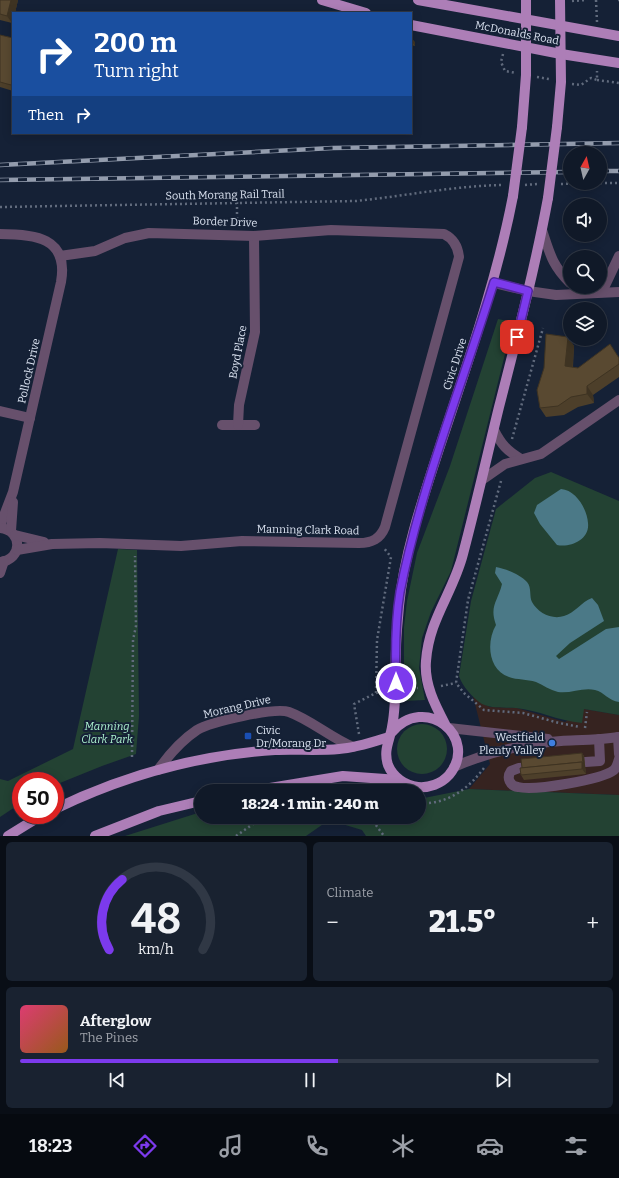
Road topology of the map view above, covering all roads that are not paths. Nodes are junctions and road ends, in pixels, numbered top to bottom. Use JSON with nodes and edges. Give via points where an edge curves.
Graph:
{"nodes":[{"id":1,"x":322,"y":0,"type":"edge"},
{"id":2,"x":418,"y":0,"type":"edge"},
{"id":3,"x":526,"y":0,"type":"edge"},
{"id":4,"x":560,"y":0,"type":"edge"},
{"id":5,"x":363,"y":12,"type":"edge"},
{"id":6,"x":526,"y":20,"type":"junction"},
{"id":7,"x":412,"y":25,"type":"edge"},
{"id":8,"x":561,"y":27,"type":"junction"},
{"id":9,"x":619,"y":36,"type":"edge"},
{"id":10,"x":527,"y":48,"type":"junction"},
{"id":11,"x":561,"y":54,"type":"junction"},
{"id":12,"x":619,"y":63,"type":"edge"},
{"id":13,"x":542,"y":230,"type":"junction"},
{"id":14,"x":0,"y":234,"type":"edge"},
{"id":15,"x":254,"y":236,"type":"junction"},
{"id":16,"x":456,"y":246,"type":"joint"},
{"id":17,"x":60,"y":256,"type":"junction"},
{"id":18,"x":619,"y":256,"type":"edge"},
{"id":19,"x":563,"y":276,"type":"edge"},
{"id":20,"x":607,"y":281,"type":"edge"},
{"id":21,"x":494,"y":282,"type":"junction"},
{"id":22,"x":528,"y":291,"type":"junction"},
{"id":23,"x":607,"y":292,"type":"edge"},
{"id":24,"x":619,"y":292,"type":"edge"},
{"id":25,"x":571,"y":294,"type":"edge"},
{"id":26,"x":619,"y":400,"type":"edge"},
{"id":27,"x":0,"y":411,"type":"edge"},
{"id":28,"x":30,"y":418,"type":"junction"},
{"id":29,"x":222,"y":425,"type":"dead end"},
{"id":30,"x":238,"y":425,"type":"junction"},
{"id":31,"x":255,"y":425,"type":"dead end"},
{"id":32,"x":494,"y":430,"type":"junction"},
{"id":33,"x":521,"y":459,"type":"junction"},
{"id":34,"x":482,"y":480,"type":"junction"},
{"id":35,"x":13,"y":492,"type":"junction"},
{"id":36,"x":0,"y":527,"type":"edge"},
{"id":37,"x":13,"y":533,"type":"junction"},
{"id":38,"x":52,"y":544,"type":"junction"},
{"id":39,"x":17,"y":550,"type":"junction"},
{"id":40,"x":2,"y":562,"type":"edge"},
{"id":41,"x":0,"y":573,"type":"edge"},
{"id":42,"x":447,"y":726,"type":"junction"},
{"id":43,"x":390,"y":735,"type":"junction"},
{"id":44,"x":619,"y":737,"type":"edge"},
{"id":45,"x":599,"y":739,"type":"junction"},
{"id":46,"x":561,"y":741,"type":"junction"},
{"id":47,"x":353,"y":747,"type":"junction"},
{"id":48,"x":619,"y":754,"type":"edge"},
{"id":49,"x":619,"y":759,"type":"edge"},
{"id":50,"x":600,"y":760,"type":"junction"},
{"id":51,"x":563,"y":764,"type":"edge"},
{"id":52,"x":541,"y":766,"type":"edge"},
{"id":53,"x":454,"y":767,"type":"junction"},
{"id":54,"x":158,"y":770,"type":"junction"},
{"id":55,"x":615,"y":770,"type":"junction"},
{"id":56,"x":399,"y":780,"type":"junction"},
{"id":57,"x":294,"y":784,"type":"edge"},
{"id":58,"x":194,"y":803,"type":"edge"},
{"id":59,"x":64,"y":805,"type":"edge"},
{"id":60,"x":27,"y":824,"type":"edge"},
{"id":61,"x":8,"y":836,"type":"edge"},
{"id":62,"x":95,"y":836,"type":"edge"}],
"edges":[{"from":1,"to":5,"type":"main road"},
{"from":2,"to":6,"type":"main road","name":"McDonalds Road"},
{"from":3,"to":6,"type":"main road","name":"Civic Drive"},
{"from":4,"to":8,"type":"main road"},
{"from":6,"to":8,"type":"main road","name":"McDonalds Road"},
{"from":6,"to":10,"type":"main road","name":"Civic Drive"},
{"from":7,"to":10,"type":"main road","name":"McDonalds Road"},
{"from":8,"to":9,"type":"main road","name":"McDonalds Road"},
{"from":8,"to":11,"type":"main road"},
{"from":10,"to":11,"type":"main road","name":"McDonalds Road"},
{"from":10,"to":21,"type":"main road","name":"Civic Drive","bridge":true,"via":[[526,85],[513,196]]},
{"from":11,"to":12,"type":"main road","name":"McDonalds Road"},
{"from":11,"to":13,"type":"main road","bridge":true,"via":[[557,127]]},
{"from":13,"to":19,"type":"street","via":[[551,258]]},
{"from":13,"to":22,"type":"main road"},
{"from":14,"to":17,"type":"street","via":[[42,238],[52,245]]},
{"from":15,"to":16,"type":"street","name":"Border Drive","via":[[331,230],[437,233],[448,236]]},
{"from":15,"to":17,"type":"street","name":"Border Drive","via":[[149,233],[125,238],[95,251]]},
{"from":15,"to":30,"type":"street","name":"Boyd Place","via":[[256,328],[239,405]]},
{"from":16,"to":38,"type":"street","name":"Manning Clark Road","via":[[458,264],[385,527],[376,539],[367,543],[268,541],[181,546]]},
{"from":17,"to":28,"type":"street","name":"Pollock Drive","via":[[61,282]]},
{"from":18,"to":20,"type":"street"},
{"from":21,"to":22,"type":"street"},
{"from":21,"to":43,"type":"main road","name":"Civic Drive","via":[[426,491],[408,559],[400,594],[394,715]]},
{"from":22,"to":25,"type":"street","via":[[556,295]]},
{"from":22,"to":32,"type":"main road"},
{"from":23,"to":24,"type":"street"},
{"from":26,"to":33,"type":"street","via":[[541,454]]},
{"from":27,"to":28,"type":"street"},
{"from":28,"to":35,"type":"street","name":"Pollock Drive"},
{"from":29,"to":30,"type":"street"},
{"from":30,"to":31,"type":"street"},
{"from":32,"to":33,"type":"street","via":[[502,446]]},
{"from":32,"to":34,"type":"main road"},
{"from":33,"to":34,"type":"street","via":[[506,464]]},
{"from":34,"to":42,"type":"main road","via":[[462,560],[432,626],[427,650],[429,687],[434,704]]},
{"from":35,"to":36,"type":"street","name":"Pollock Drive"},
{"from":35,"to":37,"type":"street","name":"Pollock Drive"},
{"from":36,"to":37,"type":"street","name":"Manning Clark Road"},
{"from":37,"to":38,"type":"street","name":"Manning Clark Road"},
{"from":37,"to":39,"type":"street","name":"Pollock Drive","via":[[17,540]]},
{"from":38,"to":39,"type":"street","name":"Manning Clark Road"},
{"from":39,"to":40,"type":"street","via":[[11,559]]},
{"from":40,"to":41,"type":"street"},
{"from":42,"to":43,"type":"main road","via":[[436,719],[416,716],[406,719]]},
{"from":42,"to":46,"type":"street"},
{"from":42,"to":53,"type":"main road","via":[[454,735],[457,747]]},
{"from":43,"to":47,"type":"main road","name":"Morang Drive"},
{"from":43,"to":56,"type":"main road","via":[[386,755],[393,773]]},
{"from":44,"to":45,"type":"street"},
{"from":44,"to":48,"type":"street"},
{"from":45,"to":46,"type":"street"},
{"from":45,"to":50,"type":"street"},
{"from":46,"to":53,"type":"street","via":[[498,750]]},
{"from":47,"to":54,"type":"main road","name":"Morang Drive","via":[[274,750],[204,760]]},
{"from":47,"to":54,"type":"street","name":"Morang Drive","via":[[289,712],[274,710],[198,729]]},
{"from":49,"to":55,"type":"street"},
{"from":50,"to":51,"type":"street"},
{"from":50,"to":55,"type":"street"},
{"from":52,"to":55,"type":"street","via":[[515,770],[509,774],[509,781],[512,785],[523,788],[555,785],[598,778]]},
{"from":53,"to":56,"type":"main road","via":[[444,780],[430,787],[414,787]]},
{"from":54,"to":59,"type":"main road","name":"Morang Drive","via":[[84,795]]},
{"from":56,"to":57,"type":"main road","via":[[343,776]]},
{"from":58,"to":62,"type":"main road","via":[[159,811]]},
{"from":60,"to":61,"type":"main road"}]}
